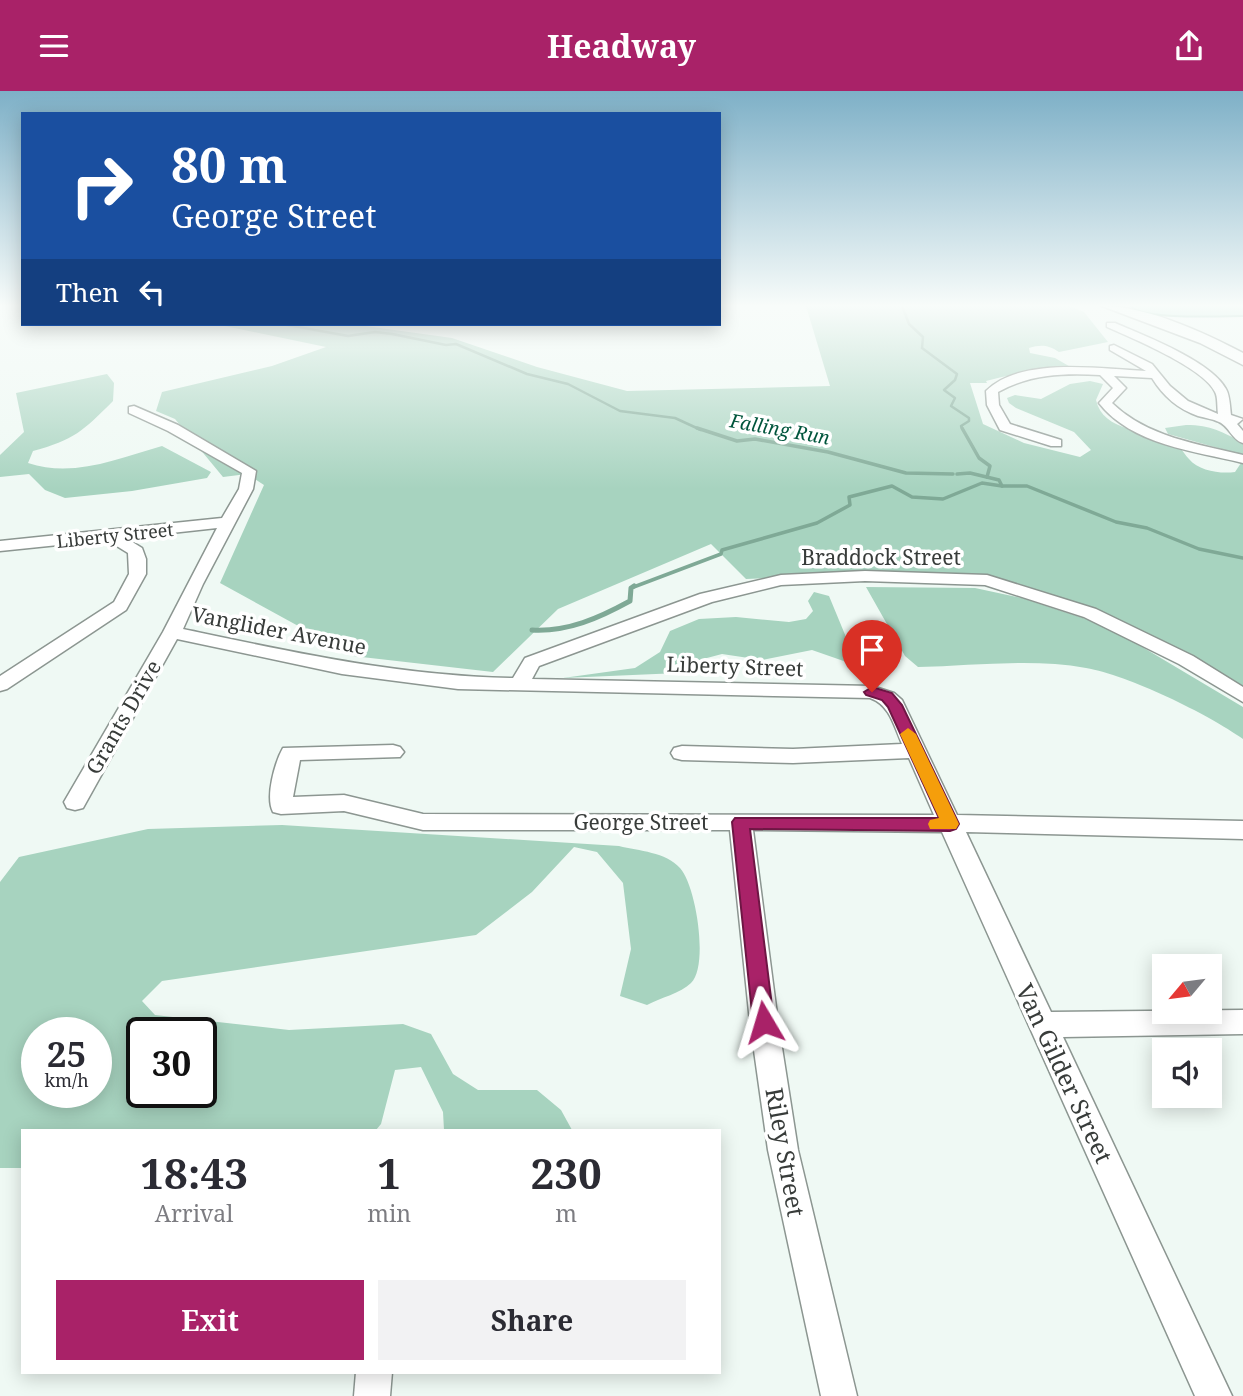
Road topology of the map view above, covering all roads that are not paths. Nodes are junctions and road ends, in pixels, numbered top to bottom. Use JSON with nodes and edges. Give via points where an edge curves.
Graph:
{"nodes":[{"id":1,"x":1147,"y":367,"type":"edge"},
{"id":2,"x":1194,"y":367,"type":"edge"},
{"id":3,"x":1105,"y":374,"type":"junction"},
{"id":4,"x":1157,"y":375,"type":"junction"},
{"id":5,"x":134,"y":410,"type":"dead end"},
{"id":6,"x":1226,"y":419,"type":"junction"},
{"id":7,"x":1243,"y":421,"type":"edge"},
{"id":8,"x":1243,"y":439,"type":"edge"},
{"id":9,"x":1056,"y":443,"type":"dead end"},
{"id":10,"x":1243,"y":459,"type":"edge"},
{"id":11,"x":230,"y":522,"type":"junction"},
{"id":12,"x":112,"y":536,"type":"junction"},
{"id":13,"x":0,"y":546,"type":"edge"},
{"id":14,"x":172,"y":632,"type":"junction"},
{"id":15,"x":519,"y":684,"type":"junction"},
{"id":16,"x":0,"y":685,"type":"edge"},
{"id":17,"x":1243,"y":697,"type":"edge"},
{"id":18,"x":916,"y":750,"type":"junction"},
{"id":19,"x":393,"y":752,"type":"dead end"},
{"id":20,"x":682,"y":753,"type":"dead end"},
{"id":21,"x":75,"y":802,"type":"dead end"},
{"id":22,"x":741,"y":822,"type":"junction"},
{"id":23,"x":950,"y":824,"type":"junction"},
{"id":24,"x":1243,"y":831,"type":"edge"},
{"id":25,"x":1243,"y":1022,"type":"edge"},
{"id":26,"x":1043,"y":1025,"type":"junction"},
{"id":27,"x":374,"y":1374,"type":"edge"},
{"id":28,"x":372,"y":1396,"type":"edge"},
{"id":29,"x":839,"y":1396,"type":"edge"},
{"id":30,"x":1214,"y":1396,"type":"edge"}],
"edges":[{"from":1,"to":4,"type":"street"},
{"from":2,"to":6,"type":"street","via":[[1221,390]]},
{"from":3,"to":4,"type":"street"},
{"from":3,"to":9,"type":"street","via":[[1054,371],[1007,379],[992,391],[993,405],[1006,427]]},
{"from":3,"to":10,"type":"street","via":[[1120,388],[1105,403],[1117,418],[1140,431]]},
{"from":4,"to":6,"type":"street","via":[[1189,408]]},
{"from":5,"to":11,"type":"street","name":"Vanglider Avenue","via":[[249,471]]},
{"from":6,"to":7,"type":"street"},
{"from":6,"to":8,"type":"street"},
{"from":11,"to":12,"type":"street","name":"Liberty Street"},
{"from":11,"to":14,"type":"street","name":"Vanglider Avenue"},
{"from":12,"to":13,"type":"street","name":"Liberty Street"},
{"from":12,"to":16,"type":"street","via":[[136,551],[140,567],[120,606]]},
{"from":14,"to":15,"type":"street","name":"Vanglider Avenue","via":[[342,668],[458,683]]},
{"from":14,"to":21,"type":"street","name":"Grants Drive"},
{"from":15,"to":17,"type":"street","name":"Braddock Street","via":[[532,662],[706,598],[781,580],[865,576],[987,580],[1090,613],[1186,660]]},
{"from":15,"to":18,"type":"street","name":"Liberty Street","via":[[872,692],[895,705]]},
{"from":18,"to":20,"type":"street","via":[[793,756]]},
{"from":18,"to":23,"type":"street","name":"Van Gilder Street"},
{"from":19,"to":22,"type":"street","name":"George Street","via":[[291,753],[281,806],[344,803],[423,822]]},
{"from":22,"to":23,"type":"street","name":"George Street"},
{"from":22,"to":29,"type":"street","name":"Riley Street","via":[[783,1150]]},
{"from":23,"to":24,"type":"street","name":"George Street"},
{"from":23,"to":26,"type":"street","name":"Van Gilder Street"},
{"from":25,"to":26,"type":"street"},
{"from":26,"to":30,"type":"street","name":"Van Gilder Street"},
{"from":27,"to":28,"type":"street"}]}
